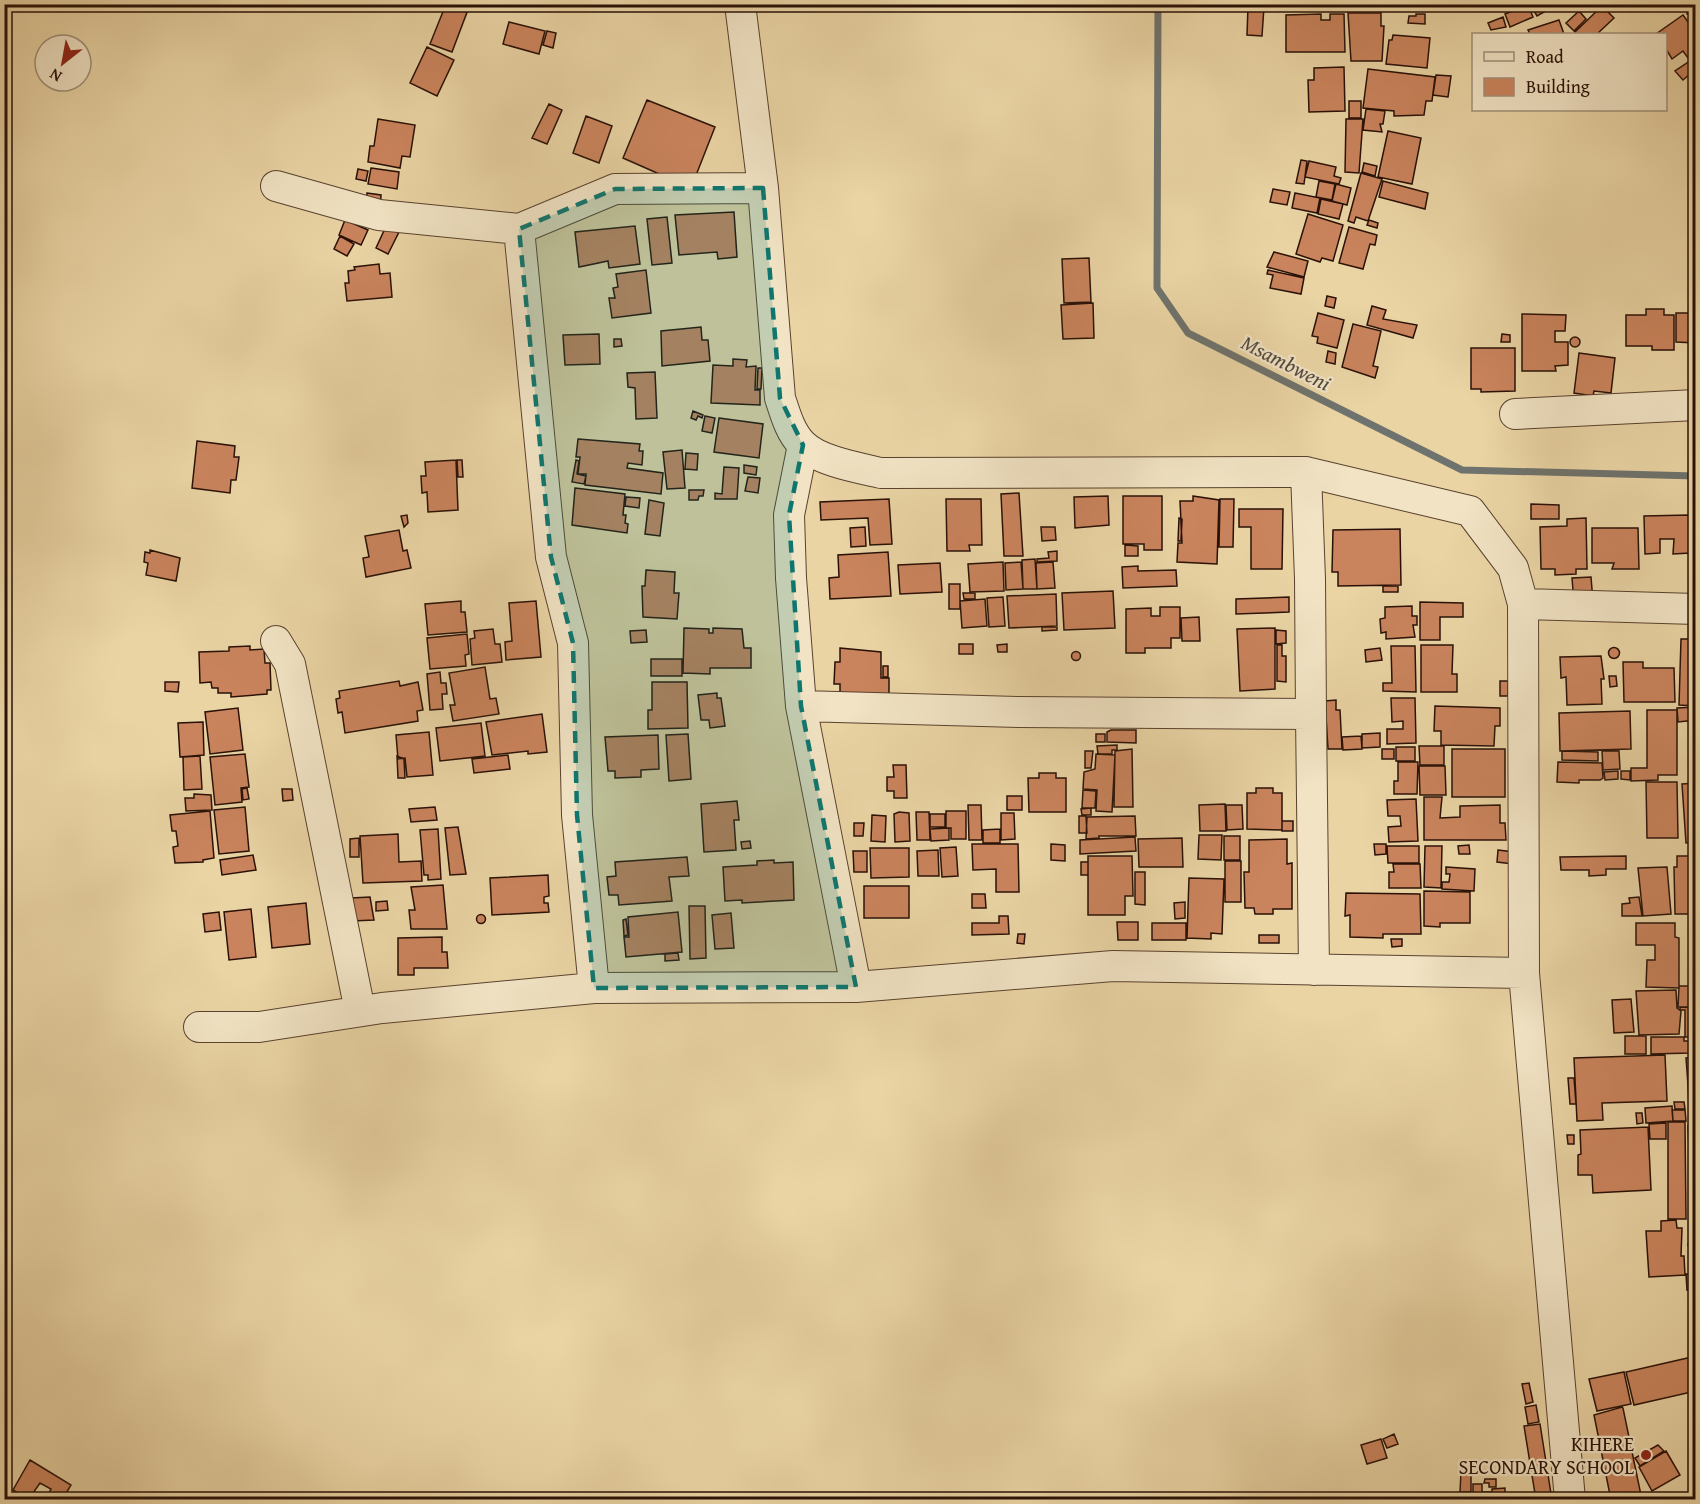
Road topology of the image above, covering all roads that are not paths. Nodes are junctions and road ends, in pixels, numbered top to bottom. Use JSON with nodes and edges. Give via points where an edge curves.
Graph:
{"nodes":[{"id":1,"x":740,"y":4,"type":"edge"},
{"id":2,"x":276,"y":186,"type":"dead end"},
{"id":3,"x":763,"y":188,"type":"junction"},
{"id":4,"x":519,"y":229,"type":"junction"},
{"id":5,"x":1695,"y":405,"type":"edge"},
{"id":6,"x":1515,"y":414,"type":"dead end"},
{"id":7,"x":803,"y":445,"type":"junction"},
{"id":8,"x":1306,"y":472,"type":"junction"},
{"id":9,"x":1523,"y":604,"type":"junction"},
{"id":10,"x":1695,"y":609,"type":"edge"},
{"id":11,"x":276,"y":641,"type":"dead end"},
{"id":12,"x":801,"y":706,"type":"junction"},
{"id":13,"x":1311,"y":714,"type":"junction"},
{"id":14,"x":1314,"y":970,"type":"junction"},
{"id":15,"x":1524,"y":973,"type":"junction"},
{"id":16,"x":856,"y":987,"type":"junction"},
{"id":17,"x":594,"y":988,"type":"junction"},
{"id":18,"x":360,"y":1011,"type":"junction"},
{"id":19,"x":199,"y":1027,"type":"dead end"},
{"id":20,"x":1570,"y":1500,"type":"edge"}],
"edges":[{"from":1,"to":3,"type":"street"},
{"from":2,"to":4,"type":"street","via":[[379,214]]},
{"from":3,"to":4,"type":"street","via":[[615,189]]},
{"from":3,"to":7,"type":"street","via":[[780,398],[789,425]]},
{"from":4,"to":17,"type":"street","via":[[551,557],[573,643],[578,815]]},
{"from":5,"to":6,"type":"street"},
{"from":7,"to":8,"type":"street","via":[[837,462],[881,473]]},
{"from":7,"to":12,"type":"street","via":[[789,515]]},
{"from":8,"to":9,"type":"street","via":[[1470,511],[1513,568]]},
{"from":8,"to":13,"type":"street"},
{"from":9,"to":10,"type":"street"},
{"from":9,"to":15,"type":"street"},
{"from":11,"to":18,"type":"street","via":[[290,664]]},
{"from":12,"to":13,"type":"street"},
{"from":12,"to":16,"type":"street"},
{"from":13,"to":14,"type":"street"},
{"from":14,"to":15,"type":"street"},
{"from":14,"to":16,"type":"street","via":[[1113,966]]},
{"from":15,"to":20,"type":"street"},
{"from":16,"to":17,"type":"street"},
{"from":17,"to":18,"type":"street"},
{"from":18,"to":19,"type":"street","via":[[259,1027]]}]}
